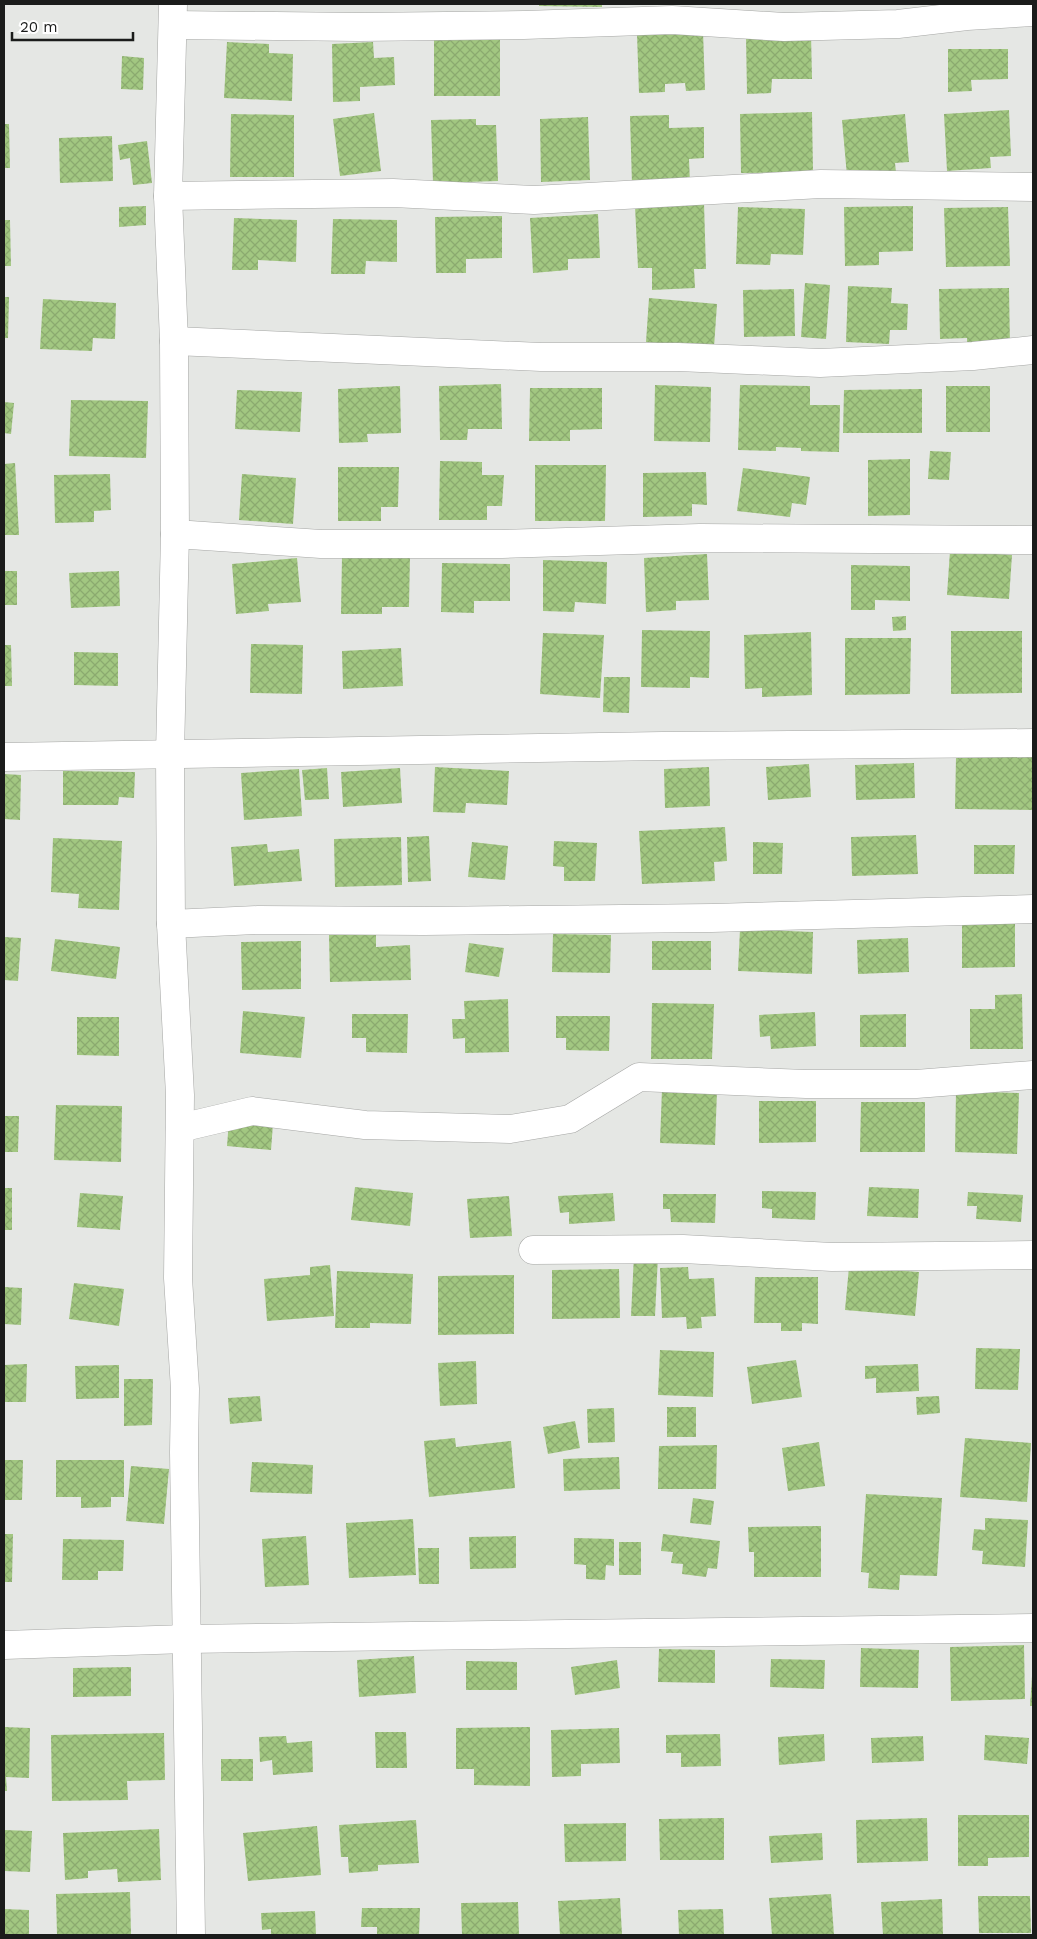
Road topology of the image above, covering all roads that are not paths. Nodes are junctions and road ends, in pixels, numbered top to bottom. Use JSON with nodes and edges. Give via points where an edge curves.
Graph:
{"nodes":[{"id":1,"x":1033,"y":12,"type":"edge"},
{"id":2,"x":173,"y":14,"type":"edge"},
{"id":3,"x":1033,"y":187,"type":"edge"},
{"id":4,"x":168,"y":196,"type":"junction"},
{"id":5,"x":174,"y":341,"type":"junction"},
{"id":6,"x":1033,"y":350,"type":"edge"},
{"id":7,"x":175,"y":534,"type":"junction"},
{"id":8,"x":1033,"y":540,"type":"edge"},
{"id":9,"x":1033,"y":743,"type":"edge"},
{"id":10,"x":170,"y":754,"type":"junction"},
{"id":11,"x":4,"y":757,"type":"edge"},
{"id":12,"x":1033,"y":909,"type":"edge"},
{"id":13,"x":171,"y":924,"type":"junction"},
{"id":14,"x":1033,"y":1075,"type":"edge"},
{"id":15,"x":180,"y":1128,"type":"junction"},
{"id":16,"x":533,"y":1250,"type":"dead end"},
{"id":17,"x":1033,"y":1255,"type":"edge"},
{"id":18,"x":1033,"y":1628,"type":"edge"},
{"id":19,"x":186,"y":1639,"type":"junction"},
{"id":20,"x":4,"y":1645,"type":"edge"},
{"id":21,"x":191,"y":1935,"type":"edge"}],
"edges":[{"from":1,"to":2,"type":"street","via":[[898,24],[784,27],[672,20],[378,27]]},
{"from":2,"to":4,"type":"street"},
{"from":3,"to":4,"type":"street","via":[[821,184],[534,200],[393,193]]},
{"from":4,"to":5,"type":"street"},
{"from":5,"to":6,"type":"street","via":[[541,356],[820,363]]},
{"from":5,"to":7,"type":"street"},
{"from":7,"to":8,"type":"street","via":[[322,544],[502,544],[718,538]]},
{"from":7,"to":10,"type":"street"},
{"from":9,"to":10,"type":"street"},
{"from":10,"to":11,"type":"street"},
{"from":10,"to":13,"type":"street"},
{"from":12,"to":13,"type":"street","via":[[694,919],[258,920]]},
{"from":13,"to":15,"type":"street"},
{"from":14,"to":15,"type":"street","via":[[916,1084],[806,1084],[639,1077],[570,1119],[510,1129],[365,1125],[252,1111]]},
{"from":15,"to":19,"type":"street","via":[[178,1278],[184,1388]]},
{"from":16,"to":17,"type":"street","via":[[683,1249],[832,1257]]},
{"from":18,"to":19,"type":"street"},
{"from":19,"to":20,"type":"street"},
{"from":19,"to":21,"type":"street"}]}
